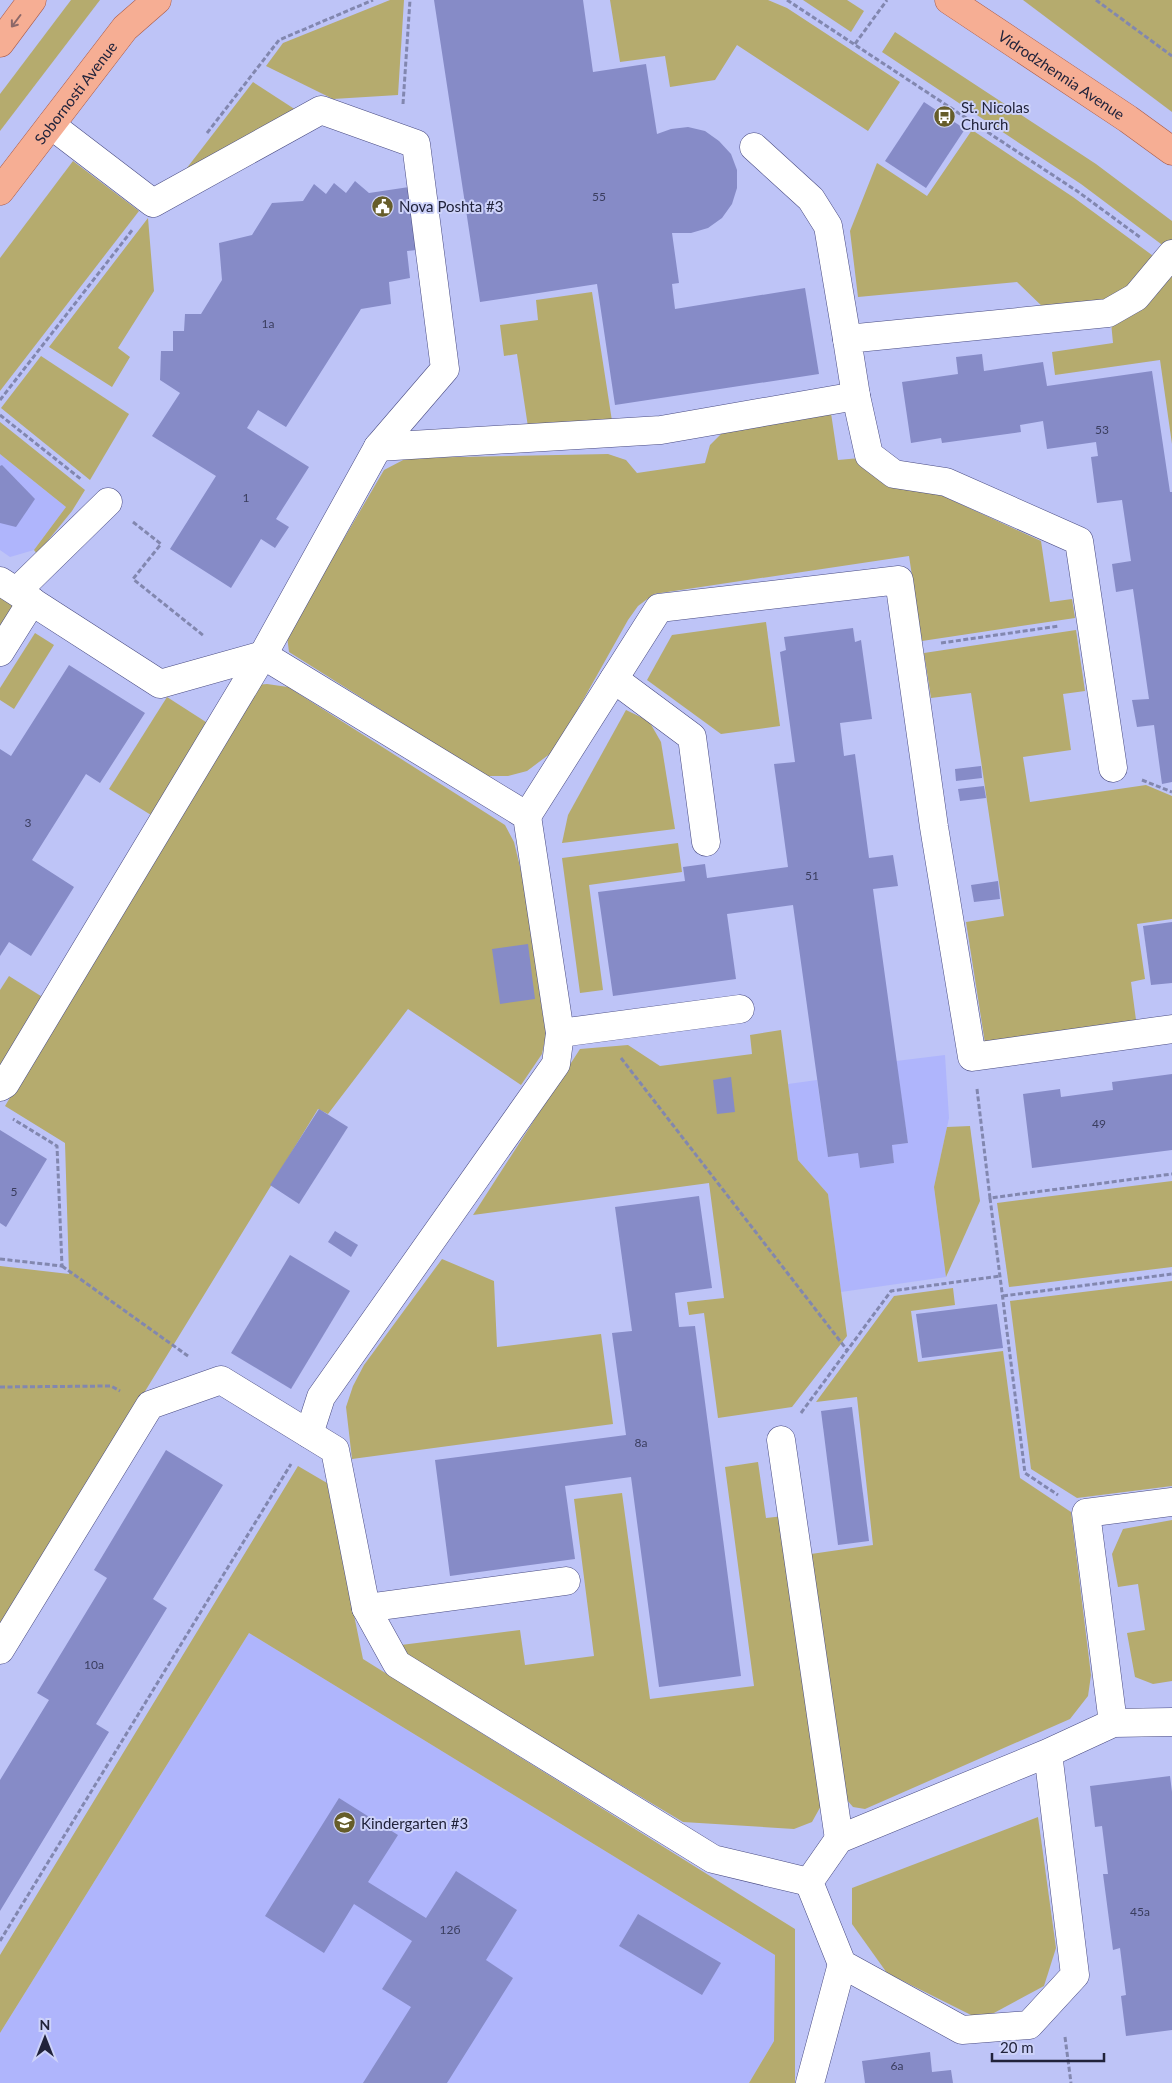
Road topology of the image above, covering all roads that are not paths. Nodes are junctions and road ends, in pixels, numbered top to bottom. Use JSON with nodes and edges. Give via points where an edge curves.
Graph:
{"nodes":[{"id":1,"x":32,"y":0,"type":"edge"},
{"id":2,"x":157,"y":0,"type":"edge"},
{"id":3,"x":949,"y":0,"type":"edge"},
{"id":4,"x":0,"y":43,"type":"edge"},
{"id":5,"x":51,"y":125,"type":"junction"},
{"id":6,"x":754,"y":147,"type":"dead end"},
{"id":7,"x":1172,"y":151,"type":"edge"},
{"id":8,"x":0,"y":191,"type":"edge"},
{"id":9,"x":1170,"y":256,"type":"edge"},
{"id":10,"x":847,"y":339,"type":"junction"},
{"id":11,"x":856,"y":396,"type":"junction"},
{"id":12,"x":378,"y":447,"type":"junction"},
{"id":13,"x":108,"y":502,"type":"dead end"},
{"id":14,"x":16,"y":591,"type":"edge"},
{"id":15,"x":0,"y":652,"type":"edge"},
{"id":16,"x":263,"y":655,"type":"junction"},
{"id":17,"x":614,"y":679,"type":"junction"},
{"id":18,"x":1113,"y":768,"type":"dead end"},
{"id":19,"x":527,"y":816,"type":"junction"},
{"id":20,"x":706,"y":842,"type":"dead end"},
{"id":21,"x":740,"y":1009,"type":"dead end"},
{"id":22,"x":1172,"y":1029,"type":"edge"},
{"id":23,"x":560,"y":1033,"type":"junction"},
{"id":24,"x":0,"y":1087,"type":"edge"},
{"id":25,"x":310,"y":1434,"type":"junction"},
{"id":26,"x":781,"y":1440,"type":"road end"},
{"id":27,"x":1172,"y":1502,"type":"edge"},
{"id":28,"x":566,"y":1582,"type":"dead end"},
{"id":29,"x":366,"y":1608,"type":"junction"},
{"id":30,"x":0,"y":1650,"type":"edge"},
{"id":31,"x":1113,"y":1722,"type":"junction"},
{"id":32,"x":1172,"y":1722,"type":"edge"},
{"id":33,"x":1048,"y":1753,"type":"junction"},
{"id":34,"x":839,"y":1839,"type":"junction"},
{"id":35,"x":809,"y":1882,"type":"junction"},
{"id":36,"x":842,"y":1964,"type":"junction"},
{"id":37,"x":810,"y":2083,"type":"edge"}],
"edges":[{"from":1,"to":4,"type":"main road","one_way":true},
{"from":2,"to":5,"type":"main road","name":"Sobornosti Avenue","via":[[125,28]]},
{"from":3,"to":7,"type":"main road","name":"Vidrodzhennia Avenue"},
{"from":5,"to":8,"type":"main road","name":"Sobornosti Avenue"},
{"from":5,"to":12,"type":"lane","via":[[153,203],[321,110],[416,144],[445,369]]},
{"from":6,"to":10,"type":"lane","via":[[810,199],[828,226]]},
{"from":9,"to":10,"type":"lane","via":[[1136,297],[1108,313]]},
{"from":10,"to":11,"type":"lane"},
{"from":11,"to":12,"type":"lane","via":[[661,430]]},
{"from":11,"to":18,"type":"lane","via":[[869,455],[894,474],[946,482],[1079,541]]},
{"from":12,"to":16,"type":"lane"},
{"from":13,"to":14,"type":"lane"},
{"from":14,"to":15,"type":"lane"},
{"from":14,"to":16,"type":"lane","via":[[160,684]]},
{"from":16,"to":19,"type":"lane"},
{"from":16,"to":24,"type":"lane","via":[[5,1084]]},
{"from":17,"to":19,"type":"lane"},
{"from":17,"to":20,"type":"lane","via":[[692,737]]},
{"from":17,"to":22,"type":"lane","via":[[660,608],[899,580],[934,827],[972,1057]]},
{"from":19,"to":23,"type":"lane"},
{"from":21,"to":23,"type":"lane"},
{"from":23,"to":25,"type":"lane","via":[[556,1064],[321,1397]]},
{"from":25,"to":29,"type":"lane","via":[[335,1450]]},
{"from":25,"to":30,"type":"lane","via":[[221,1380],[150,1405]]},
{"from":26,"to":34,"type":"lane"},
{"from":27,"to":31,"type":"lane","via":[[1086,1513]]},
{"from":28,"to":29,"type":"lane"},
{"from":29,"to":35,"type":"lane","via":[[397,1664],[405,1669],[713,1859]]},
{"from":31,"to":32,"type":"lane"},
{"from":31,"to":33,"type":"lane"},
{"from":33,"to":34,"type":"lane"},
{"from":33,"to":36,"type":"lane","via":[[1075,1975],[1060,1994],[1029,2025],[962,2030]]},
{"from":34,"to":35,"type":"lane"},
{"from":35,"to":36,"type":"lane"},
{"from":36,"to":37,"type":"lane"}]}
